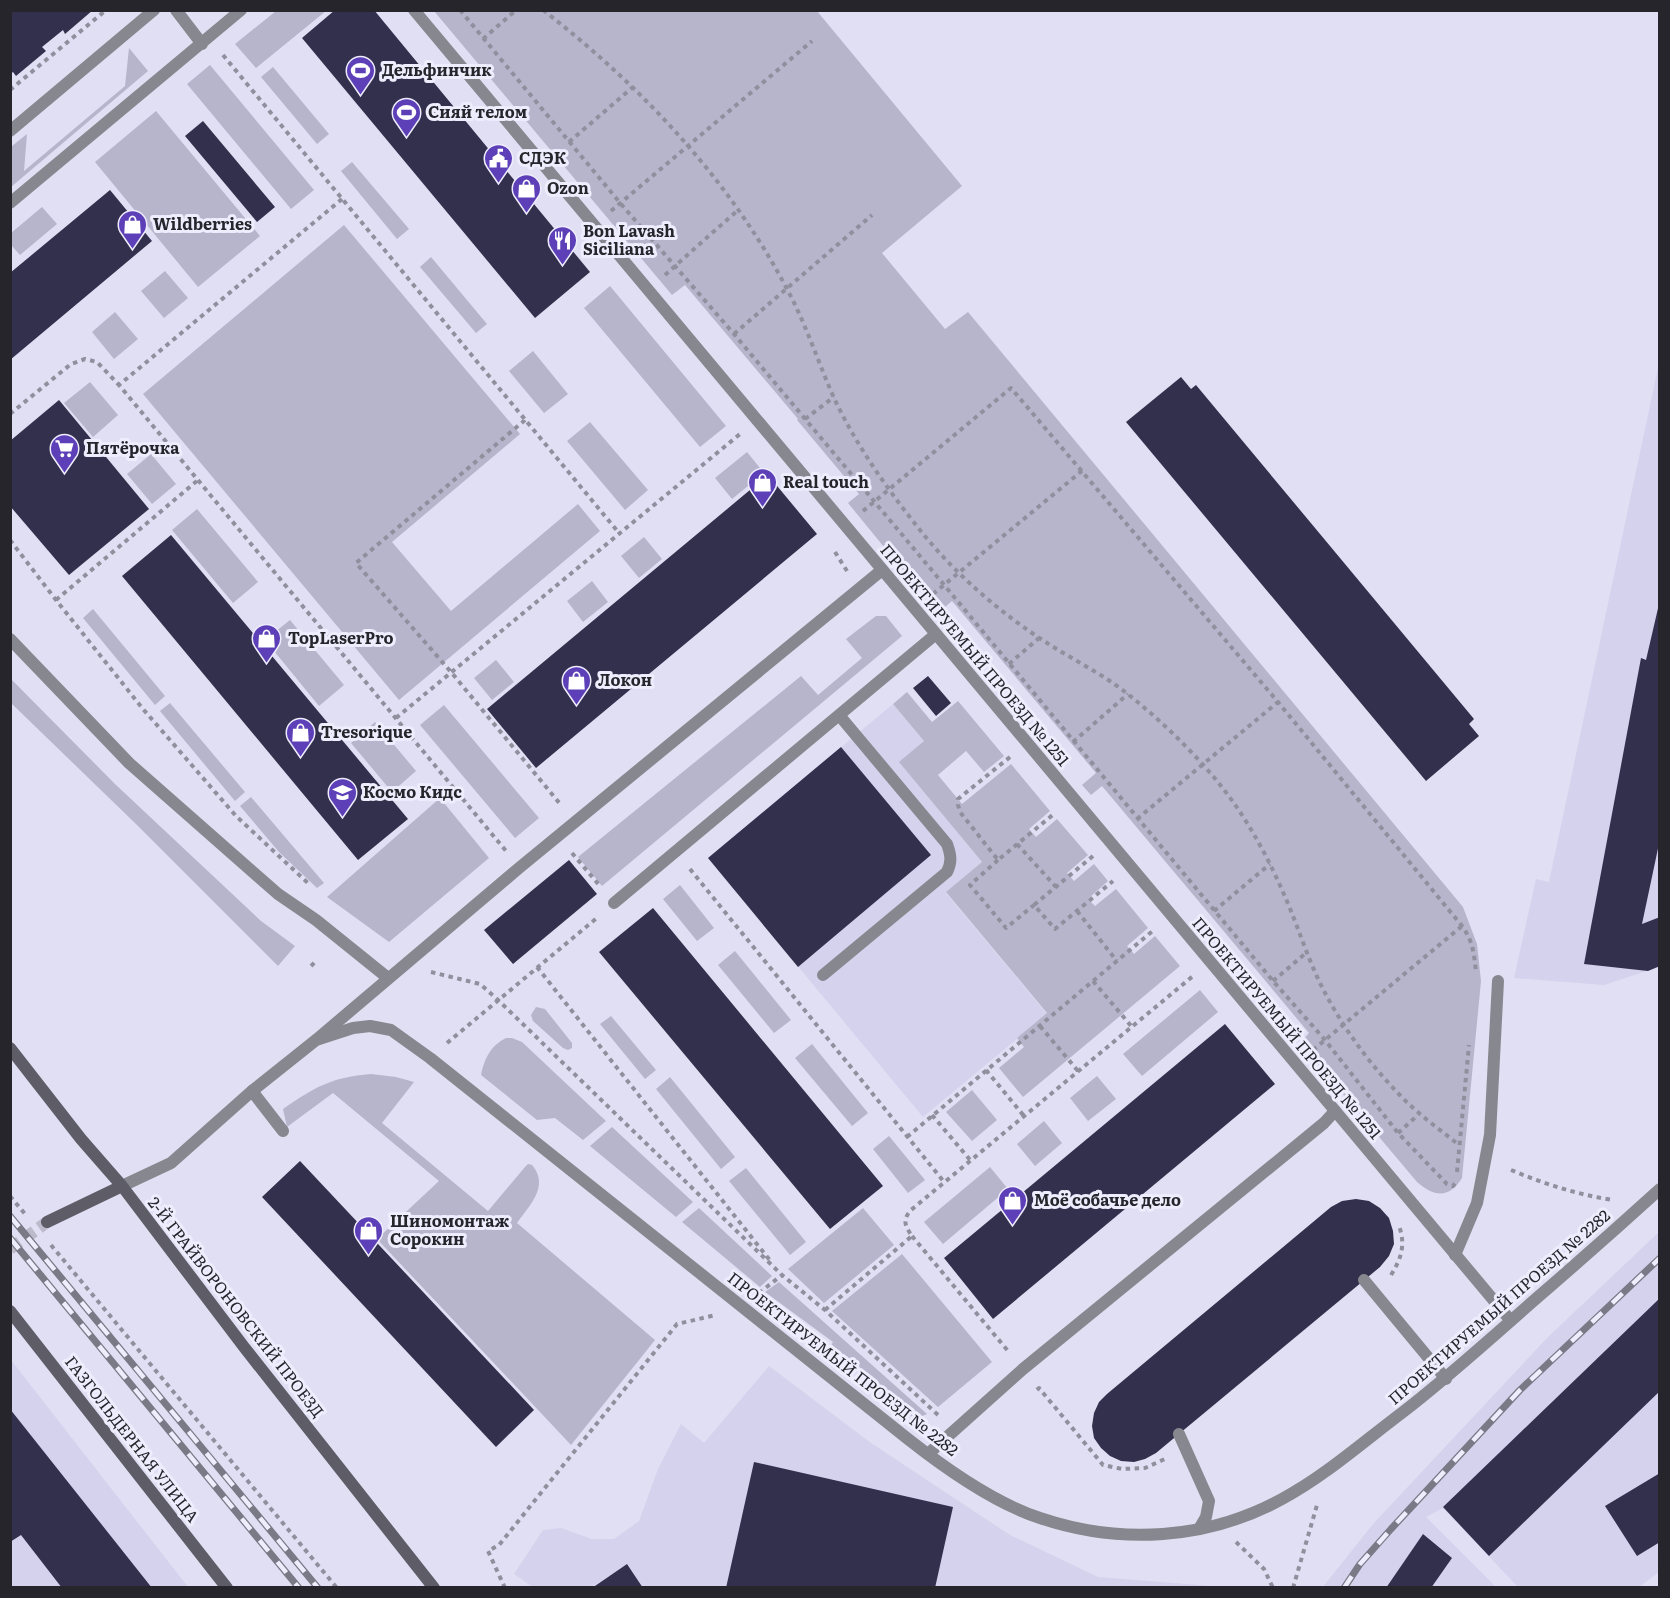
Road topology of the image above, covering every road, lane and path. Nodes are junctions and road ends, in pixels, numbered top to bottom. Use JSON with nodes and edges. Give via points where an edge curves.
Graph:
{"nodes":[{"id":1,"x":106,"y":10,"type":"edge"},
{"id":2,"x":154,"y":10,"type":"edge"},
{"id":3,"x":176,"y":10,"type":"edge"},
{"id":4,"x":241,"y":10,"type":"edge"},
{"id":5,"x":414,"y":10,"type":"edge"},
{"id":6,"x":460,"y":10,"type":"edge"},
{"id":7,"x":516,"y":10,"type":"edge"},
{"id":8,"x":543,"y":10,"type":"edge"},
{"id":9,"x":483,"y":39,"type":"junction"},
{"id":10,"x":812,"y":41,"type":"dead end"},
{"id":11,"x":202,"y":44,"type":"junction"},
{"id":12,"x":220,"y":52,"type":"dead end"},
{"id":13,"x":633,"y":87,"type":"junction"},
{"id":14,"x":10,"y":90,"type":"edge"},
{"id":15,"x":10,"y":131,"type":"edge"},
{"id":16,"x":569,"y":142,"type":"junction"},
{"id":17,"x":688,"y":146,"type":"junction"},
{"id":18,"x":342,"y":199,"type":"junction"},
{"id":19,"x":10,"y":203,"type":"edge"},
{"id":20,"x":621,"y":204,"type":"junction"},
{"id":21,"x":738,"y":210,"type":"junction"},
{"id":22,"x":872,"y":215,"type":"dead end"},
{"id":23,"x":595,"y":227,"type":"junction"},
{"id":24,"x":675,"y":267,"type":"junction"},
{"id":25,"x":787,"y":288,"type":"junction"},
{"id":26,"x":734,"y":334,"type":"junction"},
{"id":27,"x":119,"y":385,"type":"junction"},
{"id":28,"x":834,"y":397,"type":"junction"},
{"id":29,"x":10,"y":414,"type":"edge"},
{"id":30,"x":756,"y":419,"type":"junction"},
{"id":31,"x":805,"y":419,"type":"junction"},
{"id":32,"x":525,"y":420,"type":"junction"},
{"id":33,"x":1083,"y":471,"type":"junction"},
{"id":34,"x":198,"y":480,"type":"junction"},
{"id":35,"x":890,"y":490,"type":"junction"},
{"id":36,"x":874,"y":503,"type":"junction"},
{"id":37,"x":858,"y":514,"type":"dead end"},
{"id":38,"x":619,"y":533,"type":"junction"},
{"id":39,"x":10,"y":540,"type":"edge"},
{"id":40,"x":882,"y":570,"type":"junction"},
{"id":41,"x":960,"y":574,"type":"junction"},
{"id":42,"x":945,"y":586,"type":"junction"},
{"id":43,"x":56,"y":600,"type":"junction"},
{"id":44,"x":914,"y":609,"type":"junction"},
{"id":45,"x":936,"y":634,"type":"junction"},
{"id":46,"x":1039,"y":638,"type":"junction"},
{"id":47,"x":10,"y":639,"type":"edge"},
{"id":48,"x":1009,"y":664,"type":"junction"},
{"id":49,"x":451,"y":672,"type":"junction"},
{"id":50,"x":1128,"y":694,"type":"junction"},
{"id":51,"x":1278,"y":702,"type":"junction"},
{"id":52,"x":839,"y":716,"type":"junction"},
{"id":53,"x":396,"y":718,"type":"junction"},
{"id":54,"x":1073,"y":742,"type":"junction"},
{"id":55,"x":1012,"y":756,"type":"dead end"},
{"id":56,"x":1203,"y":764,"type":"junction"},
{"id":57,"x":1058,"y":811,"type":"dead end"},
{"id":58,"x":1137,"y":819,"type":"junction"},
{"id":59,"x":575,"y":822,"type":"junction"},
{"id":60,"x":558,"y":836,"type":"junction"},
{"id":61,"x":1017,"y":844,"type":"junction"},
{"id":62,"x":676,"y":852,"type":"junction"},
{"id":63,"x":1098,"y":852,"type":"dead end"},
{"id":64,"x":998,"y":860,"type":"junction"},
{"id":65,"x":1270,"y":864,"type":"junction"},
{"id":66,"x":519,"y":868,"type":"junction"},
{"id":67,"x":1119,"y":876,"type":"dead end"},
{"id":68,"x":312,"y":887,"type":"dead end"},
{"id":69,"x":1056,"y":887,"type":"junction"},
{"id":70,"x":614,"y":903,"type":"junction"},
{"id":71,"x":1034,"y":905,"type":"junction"},
{"id":72,"x":1214,"y":911,"type":"junction"},
{"id":73,"x":1077,"y":912,"type":"junction"},
{"id":74,"x":1159,"y":925,"type":"dead end"},
{"id":75,"x":1462,"y":926,"type":"junction"},
{"id":76,"x":1306,"y":953,"type":"junction"},
{"id":77,"x":317,"y":960,"type":"dead end"},
{"id":78,"x":1118,"y":961,"type":"junction"},
{"id":79,"x":1209,"y":962,"type":"junction"},
{"id":80,"x":311,"y":966,"type":"dead end"},
{"id":81,"x":537,"y":967,"type":"junction"},
{"id":82,"x":427,"y":971,"type":"dead end"},
{"id":83,"x":1476,"y":973,"type":"dead end"},
{"id":84,"x":823,"y":975,"type":"dead end"},
{"id":85,"x":388,"y":978,"type":"junction"},
{"id":86,"x":1093,"y":981,"type":"junction"},
{"id":87,"x":1273,"y":981,"type":"junction"},
{"id":88,"x":1498,"y":981,"type":"dead end"},
{"id":89,"x":498,"y":1000,"type":"junction"},
{"id":90,"x":1344,"y":1023,"type":"junction"},
{"id":91,"x":1040,"y":1026,"type":"junction"},
{"id":92,"x":1132,"y":1027,"type":"junction"},
{"id":93,"x":316,"y":1040,"type":"junction"},
{"id":94,"x":1325,"y":1040,"type":"junction"},
{"id":95,"x":1469,"y":1042,"type":"dead end"},
{"id":96,"x":10,"y":1048,"type":"edge"},
{"id":97,"x":1308,"y":1054,"type":"dead end"},
{"id":98,"x":430,"y":1058,"type":"junction"},
{"id":99,"x":986,"y":1070,"type":"junction"},
{"id":100,"x":1078,"y":1071,"type":"junction"},
{"id":101,"x":252,"y":1091,"type":"junction"},
{"id":102,"x":1335,"y":1112,"type":"junction"},
{"id":103,"x":1419,"y":1114,"type":"junction"},
{"id":104,"x":932,"y":1115,"type":"junction"},
{"id":105,"x":1024,"y":1116,"type":"junction"},
{"id":106,"x":283,"y":1131,"type":"dead end"},
{"id":107,"x":1398,"y":1133,"type":"junction"},
{"id":108,"x":907,"y":1137,"type":"junction"},
{"id":109,"x":1459,"y":1145,"type":"junction"},
{"id":110,"x":971,"y":1161,"type":"junction"},
{"id":111,"x":1512,"y":1170,"type":"dead end"},
{"id":112,"x":945,"y":1183,"type":"junction"},
{"id":113,"x":122,"y":1186,"type":"junction"},
{"id":114,"x":1659,"y":1189,"type":"edge"},
{"id":115,"x":10,"y":1196,"type":"edge"},
{"id":116,"x":1615,"y":1201,"type":"dead end"},
{"id":117,"x":26,"y":1214,"type":"dead end"},
{"id":118,"x":1395,"y":1217,"type":"dead end"},
{"id":119,"x":46,"y":1222,"type":"tunnel mouth"},
{"id":120,"x":912,"y":1236,"type":"junction"},
{"id":121,"x":49,"y":1242,"type":"dead end"},
{"id":122,"x":1455,"y":1255,"type":"junction"},
{"id":123,"x":782,"y":1275,"type":"junction"},
{"id":124,"x":1390,"y":1276,"type":"dead end"},
{"id":125,"x":1364,"y":1280,"type":"dead end"},
{"id":126,"x":763,"y":1289,"type":"dead end"},
{"id":127,"x":735,"y":1301,"type":"junction"},
{"id":128,"x":825,"y":1310,"type":"junction"},
{"id":129,"x":10,"y":1311,"type":"edge"},
{"id":130,"x":1511,"y":1321,"type":"junction"},
{"id":131,"x":1010,"y":1353,"type":"dead end"},
{"id":132,"x":1446,"y":1379,"type":"junction"},
{"id":133,"x":1039,"y":1388,"type":"dead end"},
{"id":134,"x":941,"y":1418,"type":"dead end"},
{"id":135,"x":1179,"y":1434,"type":"dead end"},
{"id":136,"x":928,"y":1454,"type":"junction"},
{"id":137,"x":1173,"y":1454,"type":"dead end"},
{"id":138,"x":1320,"y":1475,"type":"junction"},
{"id":139,"x":1213,"y":1527,"type":"junction"},
{"id":140,"x":1199,"y":1529,"type":"junction"},
{"id":141,"x":227,"y":1587,"type":"edge"},
{"id":142,"x":337,"y":1587,"type":"edge"},
{"id":143,"x":434,"y":1587,"type":"edge"},
{"id":144,"x":505,"y":1587,"type":"edge"},
{"id":145,"x":1273,"y":1587,"type":"edge"},
{"id":146,"x":1293,"y":1587,"type":"edge"}],
"edges":[{"from":1,"to":14,"type":"path"},
{"from":2,"to":15,"type":"street"},
{"from":3,"to":11,"type":"street"},
{"from":4,"to":11,"type":"street"},
{"from":5,"to":23,"type":"street","name":"ПРОЕКТИРУЕМЫЙ ПРОЕЗД № 1251"},
{"from":6,"to":9,"type":"path"},
{"from":7,"to":9,"type":"path"},
{"from":8,"to":13,"type":"path"},
{"from":9,"to":16,"type":"path"},
{"from":10,"to":17,"type":"path"},
{"from":11,"to":19,"type":"street"},
{"from":12,"to":18,"type":"path"},
{"from":13,"to":16,"type":"path"},
{"from":13,"to":17,"type":"path"},
{"from":16,"to":20,"type":"path"},
{"from":17,"to":20,"type":"path"},
{"from":17,"to":21,"type":"path"},
{"from":18,"to":27,"type":"path"},
{"from":18,"to":32,"type":"path"},
{"from":20,"to":23,"type":"path"},
{"from":20,"to":24,"type":"path"},
{"from":21,"to":24,"type":"path"},
{"from":21,"to":25,"type":"path"},
{"from":22,"to":25,"type":"path"},
{"from":23,"to":30,"type":"street","name":"ПРОЕКТИРУЕМЫЙ ПРОЕЗД № 1251"},
{"from":24,"to":26,"type":"path"},
{"from":25,"to":26,"type":"path"},
{"from":25,"to":28,"type":"path"},
{"from":26,"to":31,"type":"path"},
{"from":27,"to":29,"type":"path","via":[[98,362],[85,359],[71,364]]},
{"from":27,"to":34,"type":"path"},
{"from":28,"to":31,"type":"path"},
{"from":28,"to":35,"type":"path"},
{"from":30,"to":38,"type":"path"},
{"from":30,"to":40,"type":"street","name":"ПРОЕКТИРУЕМЫЙ ПРОЕЗД № 1251"},
{"from":31,"to":36,"type":"path"},
{"from":32,"to":38,"type":"path"},
{"from":32,"to":49,"type":"path","via":[[356,563]]},
{"from":33,"to":35,"type":"path","via":[[1011,388]]},
{"from":33,"to":41,"type":"path"},
{"from":33,"to":51,"type":"path"},
{"from":34,"to":43,"type":"path"},
{"from":34,"to":53,"type":"path"},
{"from":35,"to":36,"type":"path"},
{"from":35,"to":41,"type":"path"},
{"from":36,"to":37,"type":"path"},
{"from":36,"to":42,"type":"path"},
{"from":38,"to":49,"type":"path"},
{"from":39,"to":43,"type":"path"},
{"from":40,"to":44,"type":"street","name":"ПРОЕКТИРУЕМЫЙ ПРОЕЗД № 1251"},
{"from":40,"to":59,"type":"street"},
{"from":41,"to":42,"type":"path"},
{"from":41,"to":46,"type":"path"},
{"from":42,"to":44,"type":"path"},
{"from":42,"to":48,"type":"path"},
{"from":43,"to":68,"type":"path","via":[[236,816]]},
{"from":44,"to":45,"type":"street","name":"ПРОЕКТИРУЕМЫЙ ПРОЕЗД № 1251"},
{"from":45,"to":52,"type":"street"},
{"from":45,"to":79,"type":"street","name":"ПРОЕКТИРУЕМЫЙ ПРОЕЗД № 1251"},
{"from":46,"to":48,"type":"path"},
{"from":46,"to":50,"type":"path"},
{"from":47,"to":85,"type":"street","via":[[129,763],[278,894]]},
{"from":48,"to":54,"type":"path"},
{"from":49,"to":53,"type":"path"},
{"from":49,"to":59,"type":"path"},
{"from":50,"to":54,"type":"path"},
{"from":50,"to":56,"type":"path"},
{"from":51,"to":56,"type":"path"},
{"from":51,"to":75,"type":"path"},
{"from":52,"to":62,"type":"street"},
{"from":52,"to":84,"type":"street","via":[[947,844],[951,856],[947,872]]},
{"from":53,"to":66,"type":"path"},
{"from":54,"to":58,"type":"path"},
{"from":55,"to":64,"type":"path","via":[[958,799],[960,812]]},
{"from":56,"to":58,"type":"path"},
{"from":56,"to":65,"type":"path","via":[[1231,799]]},
{"from":57,"to":61,"type":"path"},
{"from":58,"to":72,"type":"path"},
{"from":59,"to":60,"type":"street"},
{"from":60,"to":66,"type":"street"},
{"from":60,"to":70,"type":"path"},
{"from":61,"to":64,"type":"path"},
{"from":61,"to":69,"type":"path"},
{"from":62,"to":70,"type":"street"},
{"from":62,"to":108,"type":"path"},
{"from":63,"to":69,"type":"path"},
{"from":64,"to":71,"type":"path","via":[[970,885],[1006,928]]},
{"from":65,"to":72,"type":"path"},
{"from":65,"to":76,"type":"path"},
{"from":66,"to":85,"type":"street"},
{"from":67,"to":73,"type":"path"},
{"from":69,"to":71,"type":"path"},
{"from":70,"to":81,"type":"path"},
{"from":71,"to":73,"type":"path","via":[[1055,929]]},
{"from":72,"to":87,"type":"path"},
{"from":73,"to":78,"type":"path"},
{"from":74,"to":78,"type":"path"},
{"from":75,"to":83,"type":"path","via":[[1470,937]]},
{"from":75,"to":90,"type":"path"},
{"from":76,"to":87,"type":"path"},
{"from":76,"to":90,"type":"path"},
{"from":77,"to":80,"type":"path"},
{"from":78,"to":86,"type":"path"},
{"from":79,"to":92,"type":"path"},
{"from":79,"to":102,"type":"street","name":"ПРОЕКТИРУЕМЫЙ ПРОЕЗД № 1251"},
{"from":81,"to":89,"type":"path"},
{"from":81,"to":123,"type":"path"},
{"from":82,"to":89,"type":"path","via":[[480,984]]},
{"from":85,"to":93,"type":"street"},
{"from":86,"to":91,"type":"path"},
{"from":86,"to":92,"type":"path"},
{"from":87,"to":94,"type":"path"},
{"from":88,"to":122,"type":"street","via":[[1488,1147],[1477,1203]]},
{"from":89,"to":98,"type":"path"},
{"from":89,"to":123,"type":"path"},
{"from":90,"to":94,"type":"path"},
{"from":90,"to":103,"type":"path","via":[[1379,1071]]},
{"from":91,"to":99,"type":"path"},
{"from":91,"to":100,"type":"path"},
{"from":92,"to":100,"type":"path"},
{"from":93,"to":98,"type":"street","name":"ПРОЕКТИРУЕМЫЙ ПРОЕЗД № 2282","via":[[370,1026],[391,1030]]},
{"from":93,"to":101,"type":"street","name":"ПРОЕКТИРУЕМЫЙ ПРОЕЗД № 2282"},
{"from":94,"to":97,"type":"path"},
{"from":94,"to":107,"type":"path"},
{"from":95,"to":109,"type":"path"},
{"from":96,"to":113,"type":"main road","name":"2-Й ГРАЙВОРОНОВСКИЙ ПРОЕЗД"},
{"from":98,"to":127,"type":"street","name":"ПРОЕКТИРУЕМЫЙ ПРОЕЗД № 2282"},
{"from":99,"to":104,"type":"path"},
{"from":99,"to":105,"type":"path"},
{"from":100,"to":105,"type":"path"},
{"from":101,"to":106,"type":"street"},
{"from":101,"to":113,"type":"street","name":"ПРОЕКТИРУЕМЫЙ ПРОЕЗД № 2282","via":[[171,1163]]},
{"from":102,"to":122,"type":"street","name":"ПРОЕКТИРУЕМЫЙ ПРОЕЗД № 1251"},
{"from":102,"to":136,"type":"street","via":[[1023,1369]]},
{"from":103,"to":107,"type":"path"},
{"from":103,"to":109,"type":"path"},
{"from":104,"to":108,"type":"path"},
{"from":104,"to":110,"type":"path"},
{"from":105,"to":110,"type":"path"},
{"from":107,"to":109,"type":"path","via":[[1450,1186],[1456,1184]]},
{"from":108,"to":112,"type":"path"},
{"from":110,"to":112,"type":"path"},
{"from":111,"to":116,"type":"path","via":[[1537,1181]]},
{"from":112,"to":120,"type":"path","via":[[905,1216]]},
{"from":113,"to":119,"type":"main road"},
{"from":113,"to":143,"type":"main road","name":"2-Й ГРАЙВОРОНОВСКИЙ ПРОЕЗД"},
{"from":114,"to":130,"type":"street","name":"ПРОЕКТИРУЕМЫЙ ПРОЕЗД № 2282"},
{"from":115,"to":117,"type":"path"},
{"from":118,"to":124,"type":"path","via":[[1403,1250]]},
{"from":120,"to":128,"type":"path"},
{"from":120,"to":131,"type":"path"},
{"from":121,"to":142,"type":"path"},
{"from":122,"to":130,"type":"street","name":"ПРОЕКТИРУЕМЫЙ ПРОЕЗД № 1251"},
{"from":123,"to":126,"type":"path"},
{"from":123,"to":128,"type":"path"},
{"from":125,"to":132,"type":"street"},
{"from":127,"to":136,"type":"street","name":"ПРОЕКТИРУЕМЫЙ ПРОЕЗД № 2282"},
{"from":127,"to":144,"type":"path","via":[[724,1313],[677,1324],[499,1545],[488,1551]]},
{"from":128,"to":134,"type":"path"},
{"from":129,"to":141,"type":"main road","name":"ГАЗГОЛЬДЕРНАЯ УЛИЦА"},
{"from":130,"to":132,"type":"street","name":"ПРОЕКТИРУЕМЫЙ ПРОЕЗД № 2282"},
{"from":132,"to":138,"type":"street","name":"ПРОЕКТИРУЕМЫЙ ПРОЕЗД № 2282"},
{"from":133,"to":137,"type":"path","via":[[1103,1465],[1145,1468]]},
{"from":135,"to":140,"type":"street","via":[[1209,1501]]},
{"from":136,"to":140,"type":"street","name":"ПРОЕКТИРУЕМЫЙ ПРОЕЗД № 2282","via":[[987,1494],[1039,1518],[1100,1534],[1156,1536]]},
{"from":138,"to":139,"type":"street","name":"ПРОЕКТИРУЕМЫЙ ПРОЕЗД № 2282","via":[[1282,1499]]},
{"from":138,"to":146,"type":"path","via":[[1318,1501]]},
{"from":139,"to":140,"type":"street","name":"ПРОЕКТИРУЕМЫЙ ПРОЕЗД № 2282"},
{"from":139,"to":145,"type":"path","via":[[1264,1569]]}]}
